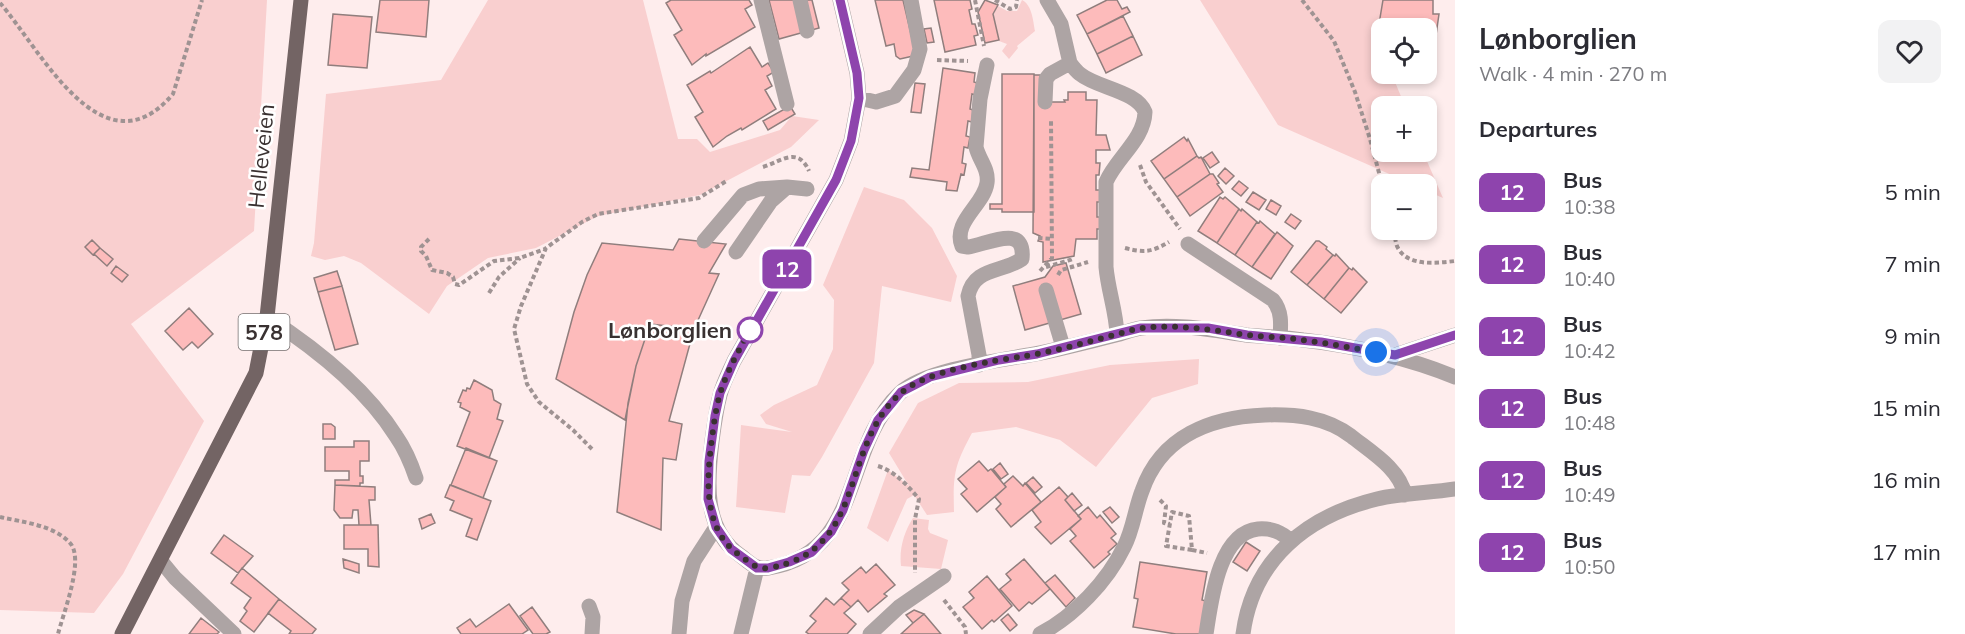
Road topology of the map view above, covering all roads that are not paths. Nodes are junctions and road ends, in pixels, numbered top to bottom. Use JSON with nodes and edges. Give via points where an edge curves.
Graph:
{"nodes":[{"id":1,"x":301,"y":0,"type":"edge"},
{"id":2,"x":761,"y":0,"type":"edge"},
{"id":3,"x":800,"y":0,"type":"edge"},
{"id":4,"x":840,"y":0,"type":"edge"},
{"id":5,"x":911,"y":0,"type":"edge"},
{"id":6,"x":1047,"y":0,"type":"edge"},
{"id":7,"x":807,"y":31,"type":"dead end"},
{"id":8,"x":1070,"y":63,"type":"junction"},
{"id":9,"x":987,"y":64,"type":"road end"},
{"id":10,"x":859,"y":98,"type":"junction"},
{"id":11,"x":1045,"y":102,"type":"dead end"},
{"id":12,"x":787,"y":104,"type":"dead end"},
{"id":13,"x":810,"y":184,"type":"road end"},
{"id":14,"x":787,"y":188,"type":"junction"},
{"id":15,"x":704,"y":242,"type":"dead end"},
{"id":16,"x":1188,"y":243,"type":"road end"},
{"id":17,"x":736,"y":252,"type":"dead end"},
{"id":18,"x":1046,"y":290,"type":"dead end"},
{"id":19,"x":267,"y":316,"type":"junction"},
{"id":20,"x":1117,"y":334,"type":"junction"},
{"id":21,"x":1455,"y":334,"type":"edge"},
{"id":22,"x":1280,"y":338,"type":"junction"},
{"id":23,"x":1063,"y":347,"type":"junction"},
{"id":24,"x":1395,"y":355,"type":"junction"},
{"id":25,"x":979,"y":365,"type":"junction"},
{"id":26,"x":1455,"y":377,"type":"edge"},
{"id":27,"x":416,"y":478,"type":"dead end"},
{"id":28,"x":1455,"y":489,"type":"edge"},
{"id":29,"x":1405,"y":495,"type":"junction"},
{"id":30,"x":716,"y":527,"type":"junction"},
{"id":31,"x":1291,"y":542,"type":"junction"},
{"id":32,"x":161,"y":561,"type":"junction"},
{"id":33,"x":757,"y":568,"type":"junction"},
{"id":34,"x":944,"y":576,"type":"road end"},
{"id":35,"x":589,"y":606,"type":"dead end"},
{"id":36,"x":122,"y":634,"type":"edge"},
{"id":37,"x":234,"y":634,"type":"edge"},
{"id":38,"x":592,"y":634,"type":"edge"},
{"id":39,"x":679,"y":634,"type":"edge"},
{"id":40,"x":741,"y":634,"type":"edge"},
{"id":41,"x":870,"y":634,"type":"edge"},
{"id":42,"x":1040,"y":634,"type":"edge"},
{"id":43,"x":1206,"y":634,"type":"edge"},
{"id":44,"x":1243,"y":634,"type":"edge"}],
"edges":[{"from":1,"to":19,"type":"main road","name":"Helleveien","number":"578"},
{"from":2,"to":12,"type":"street"},
{"from":3,"to":7,"type":"street"},
{"from":4,"to":10,"type":"street"},
{"from":5,"to":10,"type":"street","via":[[920,49],[914,70],[895,96],[876,102]]},
{"from":6,"to":8,"type":"street","via":[[1061,24]]},
{"from":8,"to":11,"type":"street","via":[[1046,79]]},
{"from":8,"to":20,"type":"street","via":[[1084,77],[1142,105],[1145,112],[1132,144],[1110,173],[1106,188],[1107,273]]},
{"from":9,"to":25,"type":"street","via":[[976,147],[986,168],[987,186],[963,224],[959,239],[962,246],[968,247],[1010,237],[1023,251],[1022,259],[1016,263],[987,273],[970,286],[968,296]]},
{"from":10,"to":30,"type":"street","via":[[851,141],[836,180],[752,326],[720,393],[709,461],[708,499]]},
{"from":13,"to":14,"type":"street"},
{"from":14,"to":15,"type":"street","via":[[759,189],[743,195]]},
{"from":14,"to":17,"type":"street","via":[[771,201]]},
{"from":16,"to":22,"type":"street","via":[[1273,300],[1280,316]]},
{"from":18,"to":23,"type":"street"},
{"from":19,"to":27,"type":"street","via":[[313,348],[381,415],[397,436]]},
{"from":19,"to":32,"type":"main road","name":"Helleveien","number":"578","via":[[256,373]]},
{"from":20,"to":22,"type":"street","via":[[1140,328],[1172,327]]},
{"from":20,"to":23,"type":"street"},
{"from":21,"to":24,"type":"street"},
{"from":22,"to":24,"type":"street"},
{"from":23,"to":25,"type":"street"},
{"from":24,"to":26,"type":"street"},
{"from":25,"to":33,"type":"street","via":[[930,377],[901,392],[878,420],[831,532],[812,552],[789,562]]},
{"from":28,"to":29,"type":"street"},
{"from":29,"to":31,"type":"street","via":[[1335,512]]},
{"from":29,"to":42,"type":"street","via":[[1397,476],[1384,463],[1340,427],[1321,419],[1282,414],[1210,423],[1191,432],[1159,459],[1148,473],[1125,546],[1113,566],[1070,614]]},
{"from":30,"to":33,"type":"street","via":[[731,549]]},
{"from":30,"to":39,"type":"street","via":[[694,561],[682,601]]},
{"from":31,"to":43,"type":"street","via":[[1281,532],[1261,529],[1240,536],[1230,547],[1214,588]]},
{"from":31,"to":44,"type":"street","via":[[1257,584]]},
{"from":32,"to":36,"type":"main road","name":"Helleveien","number":"578"},
{"from":32,"to":37,"type":"street"},
{"from":33,"to":40,"type":"street"},
{"from":34,"to":41,"type":"street"},
{"from":35,"to":38,"type":"street"}]}
